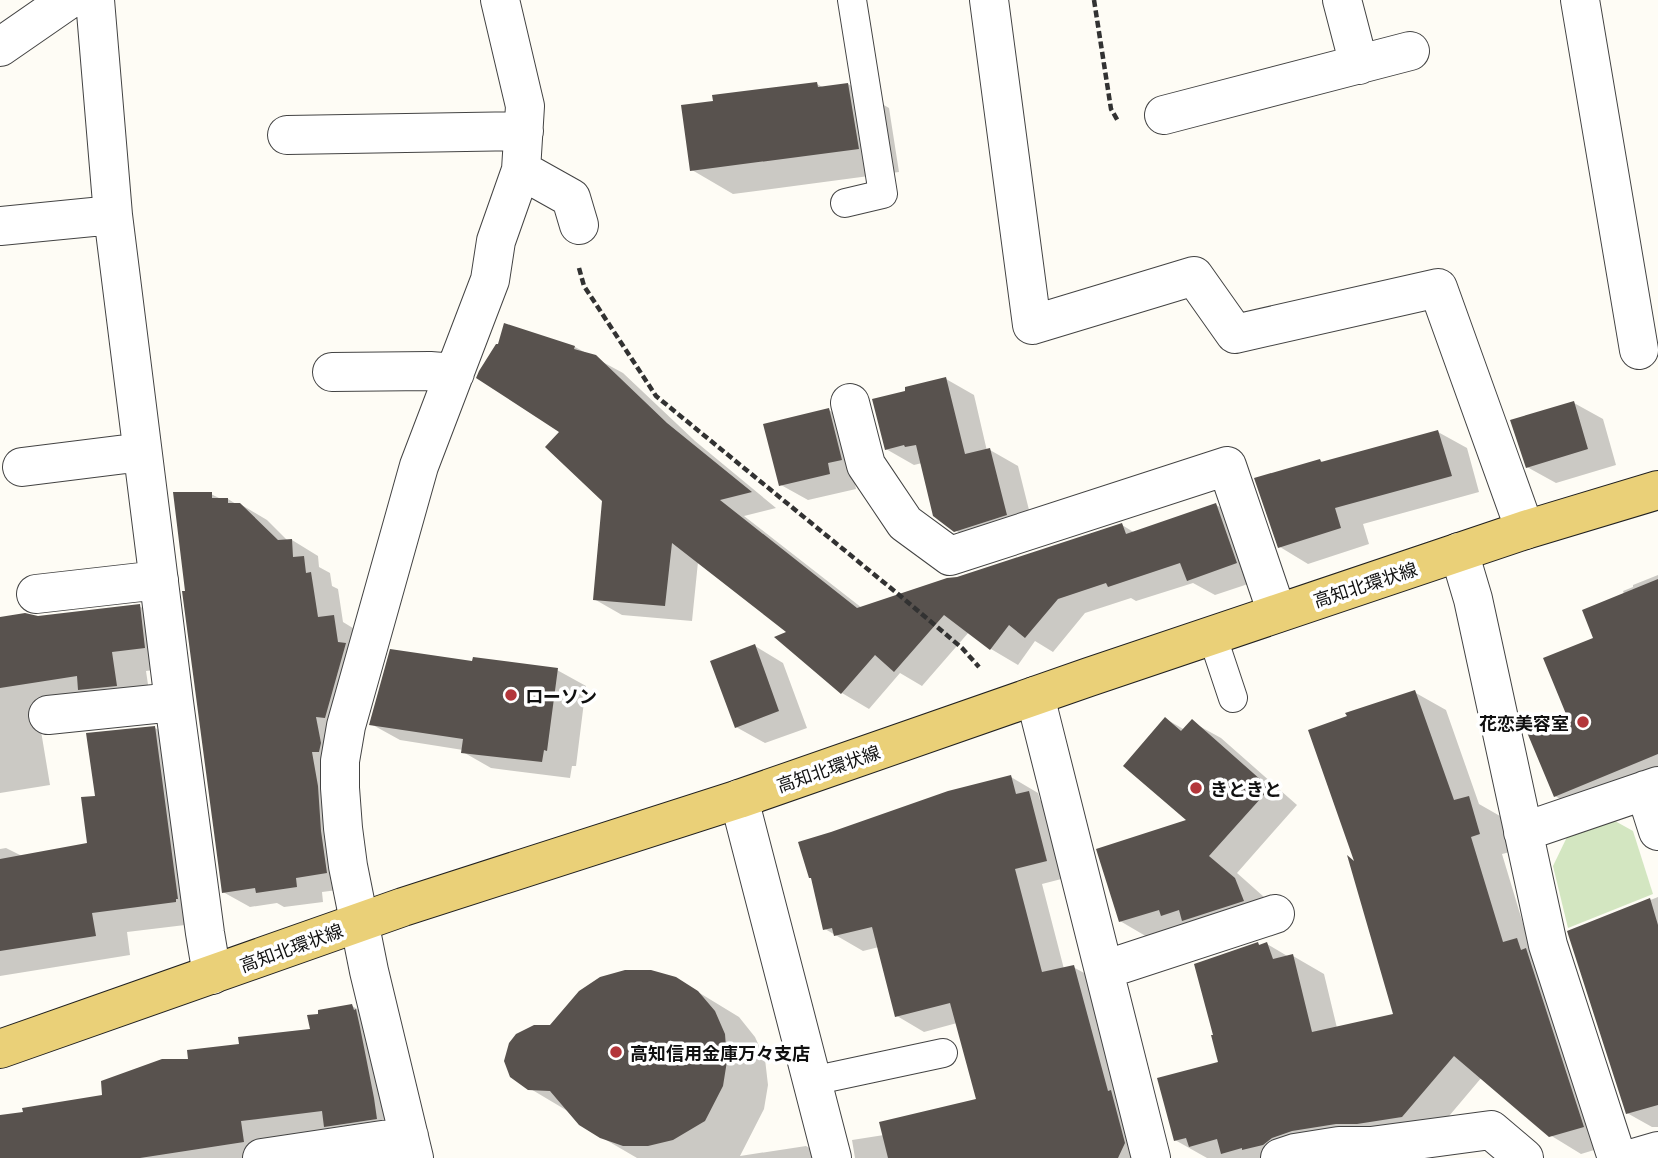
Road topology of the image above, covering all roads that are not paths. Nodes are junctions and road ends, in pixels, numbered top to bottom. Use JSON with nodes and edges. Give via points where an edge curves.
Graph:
{"nodes":[{"id":1,"x":68,"y":0,"type":"edge"},
{"id":2,"x":95,"y":0,"type":"edge"},
{"id":3,"x":500,"y":0,"type":"edge"},
{"id":4,"x":852,"y":0,"type":"edge"},
{"id":5,"x":989,"y":0,"type":"edge"},
{"id":6,"x":1342,"y":0,"type":"edge"},
{"id":7,"x":1580,"y":0,"type":"edge"},
{"id":8,"x":0,"y":47,"type":"edge"},
{"id":9,"x":1410,"y":51,"type":"dead end"},
{"id":10,"x":1359,"y":65,"type":"junction"},
{"id":11,"x":1164,"y":115,"type":"road end"},
{"id":12,"x":524,"y":131,"type":"junction"},
{"id":13,"x":287,"y":135,"type":"dead end"},
{"id":14,"x":521,"y":170,"type":"junction"},
{"id":15,"x":845,"y":203,"type":"dead end"},
{"id":16,"x":113,"y":215,"type":"junction"},
{"id":17,"x":579,"y":225,"type":"road end"},
{"id":18,"x":0,"y":226,"type":"edge"},
{"id":19,"x":1639,"y":350,"type":"dead end"},
{"id":20,"x":332,"y":372,"type":"dead end"},
{"id":21,"x":455,"y":373,"type":"junction"},
{"id":22,"x":850,"y":402,"type":"dead end"},
{"id":23,"x":142,"y":452,"type":"junction"},
{"id":24,"x":22,"y":467,"type":"dead end"},
{"id":25,"x":1658,"y":490,"type":"edge"},
{"id":26,"x":1525,"y":530,"type":"junction"},
{"id":27,"x":1459,"y":552,"type":"junction"},
{"id":28,"x":159,"y":580,"type":"junction"},
{"id":29,"x":36,"y":594,"type":"dead end"},
{"id":30,"x":1277,"y":613,"type":"junction"},
{"id":31,"x":1212,"y":635,"type":"junction"},
{"id":32,"x":1035,"y":696,"type":"junction"},
{"id":33,"x":1233,"y":698,"type":"dead end"},
{"id":34,"x":173,"y":702,"type":"junction"},
{"id":35,"x":48,"y":715,"type":"dead end"},
{"id":36,"x":1652,"y":788,"type":"edge"},
{"id":37,"x":739,"y":799,"type":"junction"},
{"id":38,"x":1658,"y":831,"type":"edge"},
{"id":39,"x":1523,"y":832,"type":"junction"},
{"id":40,"x":1275,"y":914,"type":"dead end"},
{"id":41,"x":359,"y":922,"type":"junction"},
{"id":42,"x":1104,"y":970,"type":"junction"},
{"id":43,"x":212,"y":975,"type":"junction"},
{"id":44,"x":0,"y":1049,"type":"edge"},
{"id":45,"x":943,"y":1053,"type":"dead end"},
{"id":46,"x":812,"y":1081,"type":"junction"},
{"id":47,"x":412,"y":1147,"type":"edge"},
{"id":48,"x":1658,"y":1151,"type":"edge"},
{"id":49,"x":262,"y":1158,"type":"edge"},
{"id":50,"x":832,"y":1158,"type":"edge"},
{"id":51,"x":1151,"y":1158,"type":"edge"},
{"id":52,"x":1280,"y":1158,"type":"edge"},
{"id":53,"x":1524,"y":1158,"type":"edge"},
{"id":54,"x":1617,"y":1158,"type":"edge"},
{"id":55,"x":1634,"y":1158,"type":"edge"}],
"edges":[{"from":1,"to":8,"type":"street"},
{"from":2,"to":16,"type":"street"},
{"from":3,"to":12,"type":"street","via":[[525,106]]},
{"from":4,"to":15,"type":"lane","via":[[883,194]]},
{"from":5,"to":26,"type":"street","via":[[1032,325],[1194,276],[1235,334],[1438,288]]},
{"from":6,"to":10,"type":"street"},
{"from":7,"to":19,"type":"street"},
{"from":9,"to":10,"type":"street"},
{"from":10,"to":11,"type":"street"},
{"from":12,"to":13,"type":"street"},
{"from":12,"to":14,"type":"street"},
{"from":14,"to":17,"type":"street","via":[[570,198]]},
{"from":14,"to":21,"type":"street","via":[[496,241],[490,280]]},
{"from":16,"to":18,"type":"street"},
{"from":16,"to":23,"type":"street"},
{"from":20,"to":21,"type":"street"},
{"from":21,"to":41,"type":"street","via":[[419,466],[346,726],[340,761],[343,828]]},
{"from":22,"to":30,"type":"street","via":[[866,465],[905,523],[950,556],[1227,466]]},
{"from":23,"to":24,"type":"street"},
{"from":23,"to":28,"type":"street"},
{"from":25,"to":26,"type":"main road","name":"高知北環状線"},
{"from":26,"to":27,"type":"main road","name":"高知北環状線"},
{"from":27,"to":30,"type":"main road","name":"高知北環状線"},
{"from":27,"to":39,"type":"street"},
{"from":28,"to":29,"type":"street"},
{"from":28,"to":34,"type":"street"},
{"from":30,"to":31,"type":"main road","name":"高知北環状線"},
{"from":31,"to":32,"type":"main road","name":"高知北環状線"},
{"from":31,"to":33,"type":"lane"},
{"from":32,"to":37,"type":"main road","name":"高知北環状線"},
{"from":32,"to":42,"type":"street"},
{"from":34,"to":35,"type":"street"},
{"from":34,"to":43,"type":"street"},
{"from":36,"to":38,"type":"street"},
{"from":36,"to":39,"type":"street"},
{"from":37,"to":41,"type":"main road","name":"高知北環状線"},
{"from":37,"to":46,"type":"street"},
{"from":39,"to":54,"type":"street","via":[[1548,945]]},
{"from":40,"to":42,"type":"street"},
{"from":41,"to":43,"type":"main road","name":"高知北環状線"},
{"from":41,"to":47,"type":"street"},
{"from":42,"to":51,"type":"street"},
{"from":43,"to":44,"type":"main road","name":"高知北環状線"},
{"from":45,"to":46,"type":"lane"},
{"from":46,"to":50,"type":"street"},
{"from":47,"to":49,"type":"street"},
{"from":48,"to":55,"type":"street"},
{"from":52,"to":53,"type":"street","via":[[1339,1146],[1491,1130]]}]}
